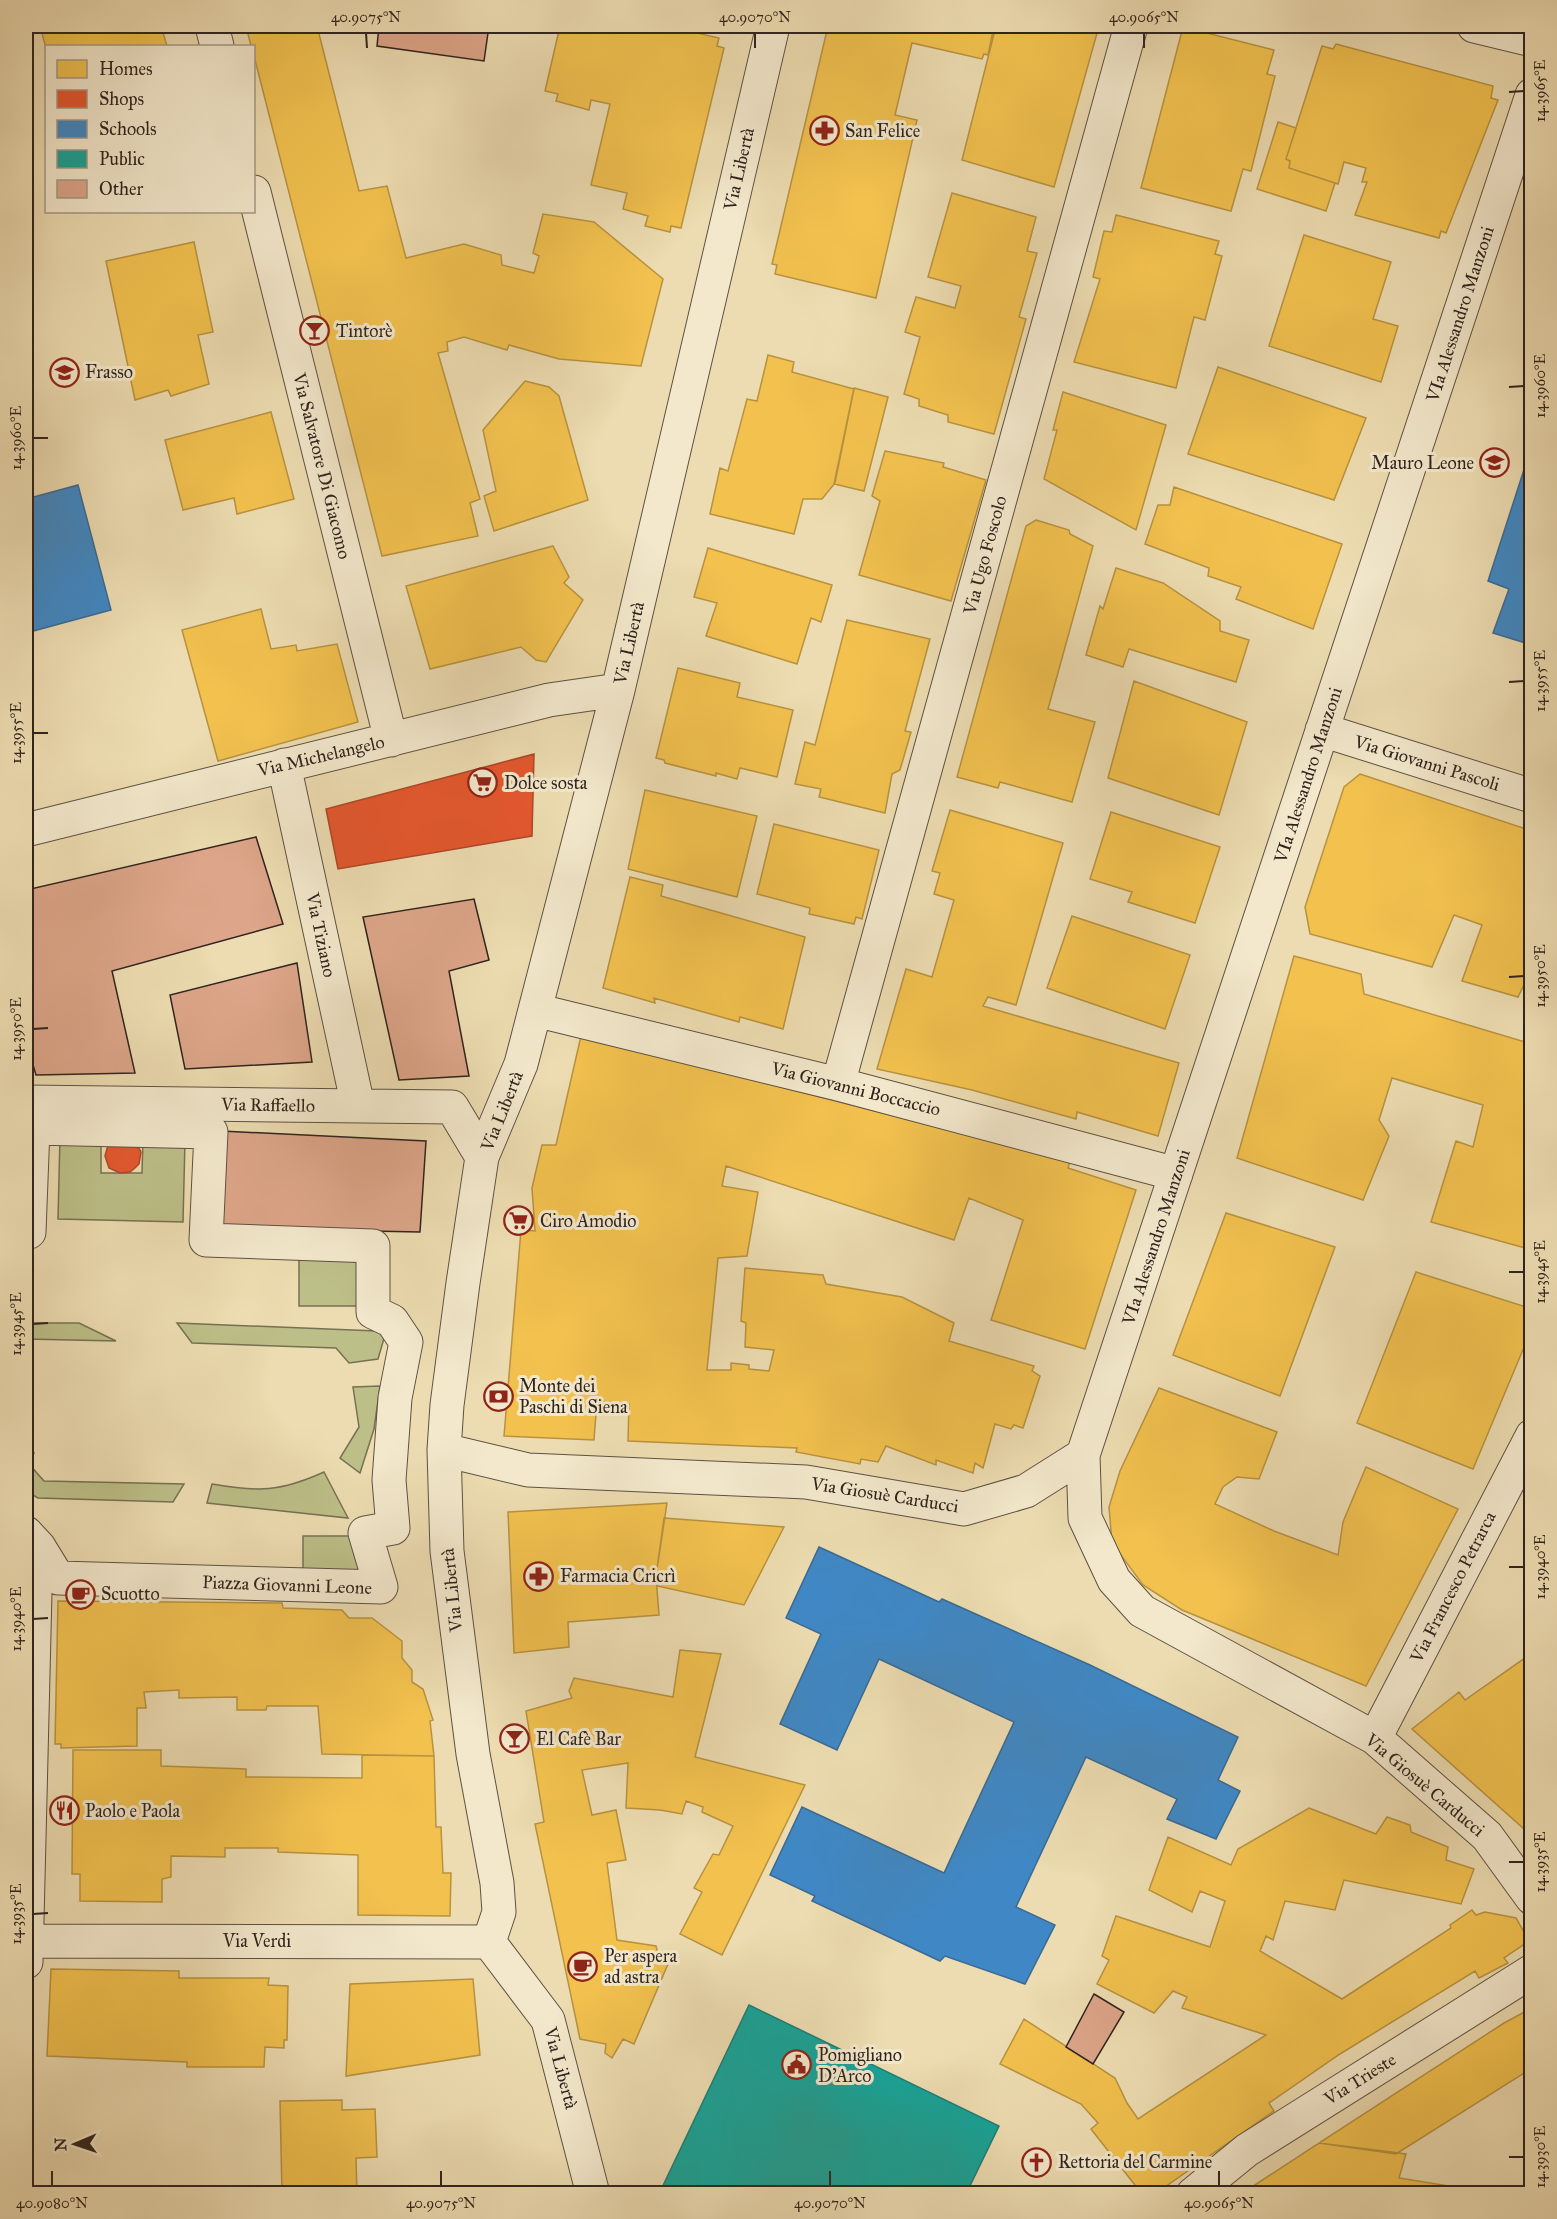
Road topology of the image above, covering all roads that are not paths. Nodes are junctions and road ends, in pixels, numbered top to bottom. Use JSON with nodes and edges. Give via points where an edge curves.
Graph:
{"nodes":[{"id":1,"x":212,"y":26,"type":"edge"},
{"id":2,"x":773,"y":26,"type":"edge"},
{"id":3,"x":1131,"y":26,"type":"edge"},
{"id":4,"x":1474,"y":26,"type":"edge"},
{"id":5,"x":1532,"y":40,"type":"edge"},
{"id":6,"x":217,"y":45,"type":"edge"},
{"id":7,"x":1532,"y":95,"type":"edge"},
{"id":8,"x":255,"y":196,"type":"edge"},
{"id":9,"x":618,"y":690,"type":"junction"},
{"id":10,"x":1322,"y":730,"type":"junction"},
{"id":11,"x":392,"y":740,"type":"junction"},
{"id":12,"x":284,"y":765,"type":"junction"},
{"id":13,"x":1532,"y":796,"type":"edge"},
{"id":14,"x":26,"y":830,"type":"edge"},
{"id":15,"x":536,"y":1010,"type":"junction"},
{"id":16,"x":838,"y":1084,"type":"junction"},
{"id":17,"x":26,"y":1102,"type":"edge"},
{"id":18,"x":358,"y":1106,"type":"junction"},
{"id":19,"x":482,"y":1157,"type":"junction"},
{"id":20,"x":1176,"y":1174,"type":"junction"},
{"id":21,"x":26,"y":1232,"type":"edge"},
{"id":22,"x":1532,"y":1436,"type":"edge"},
{"id":23,"x":444,"y":1450,"type":"junction"},
{"id":24,"x":1083,"y":1455,"type":"junction"},
{"id":25,"x":26,"y":1533,"type":"edge"},
{"id":26,"x":30,"y":1587,"type":"edge"},
{"id":27,"x":1375,"y":1738,"type":"junction"},
{"id":28,"x":1532,"y":1898,"type":"edge"},
{"id":29,"x":489,"y":1942,"type":"junction"},
{"id":30,"x":26,"y":1948,"type":"edge"},
{"id":31,"x":1532,"y":1971,"type":"edge"},
{"id":32,"x":592,"y":2193,"type":"edge"},
{"id":33,"x":1193,"y":2193,"type":"edge"}],
"edges":[{"from":1,"to":6,"type":"street"},
{"from":2,"to":9,"type":"street","name":"Via Libertà"},
{"from":3,"to":16,"type":"street","name":"Via Ugo Foscolo"},
{"from":4,"to":5,"type":"street"},
{"from":7,"to":10,"type":"street","name":"VIa Alessandro Manzoni"},
{"from":8,"to":11,"type":"street","name":"Via Salvatore Di Giacomo"},
{"from":9,"to":11,"type":"street","name":"Via Michelangelo","via":[[549,699]]},
{"from":9,"to":15,"type":"street","name":"Via Libertà"},
{"from":10,"to":13,"type":"street","name":"Via Giovanni Pascoli"},
{"from":10,"to":20,"type":"street","name":"VIa Alessandro Manzoni"},
{"from":11,"to":12,"type":"street","name":"Via Michelangelo"},
{"from":12,"to":14,"type":"street","name":"Via Michelangelo"},
{"from":12,"to":18,"type":"street","name":"Via Tiziano"},
{"from":15,"to":16,"type":"street","name":"Via Giovanni Boccaccio"},
{"from":15,"to":19,"type":"street","name":"Via Libertà","via":[[521,1064]]},
{"from":16,"to":20,"type":"street","name":"Via Giovanni Boccaccio"},
{"from":17,"to":18,"type":"street","name":"Via Raffaello"},
{"from":18,"to":19,"type":"street","name":"Via Raffaello","via":[[452,1107]]},
{"from":19,"to":23,"type":"street","name":"Via Libertà","via":[[449,1383]]},
{"from":20,"to":24,"type":"street","name":"VIa Alessandro Manzoni"},
{"from":21,"to":25,"type":"street","name":"Piazza Giovanni Leone","via":[[33,1128],[211,1132],[206,1240],[373,1246],[372,1312],[392,1321],[406,1342],[395,1398],[388,1480],[393,1528],[365,1533],[381,1587],[58,1578],[39,1546]]},
{"from":22,"to":27,"type":"street","name":"Via Francesco Petrarca"},
{"from":23,"to":24,"type":"street","name":"Via Giosuè Carducci","via":[[528,1470],[806,1482],[964,1509],[1026,1491]]},
{"from":23,"to":29,"type":"street","name":"Via Libertà","via":[[452,1596],[473,1754],[497,1884],[498,1912]]},
{"from":24,"to":27,"type":"street","name":"Via Giosuè Carducci","via":[[1085,1518],[1114,1580],[1142,1611]]},
{"from":26,"to":30,"type":"street"},
{"from":27,"to":28,"type":"street","name":"Via Giosuè Carducci","via":[[1487,1836]]},
{"from":29,"to":30,"type":"street","name":"Via Verdi"},
{"from":29,"to":32,"type":"street","name":"Via Libertà","via":[[548,2020]]},
{"from":31,"to":33,"type":"street","name":"Via Trieste","via":[[1247,2150]]}]}
